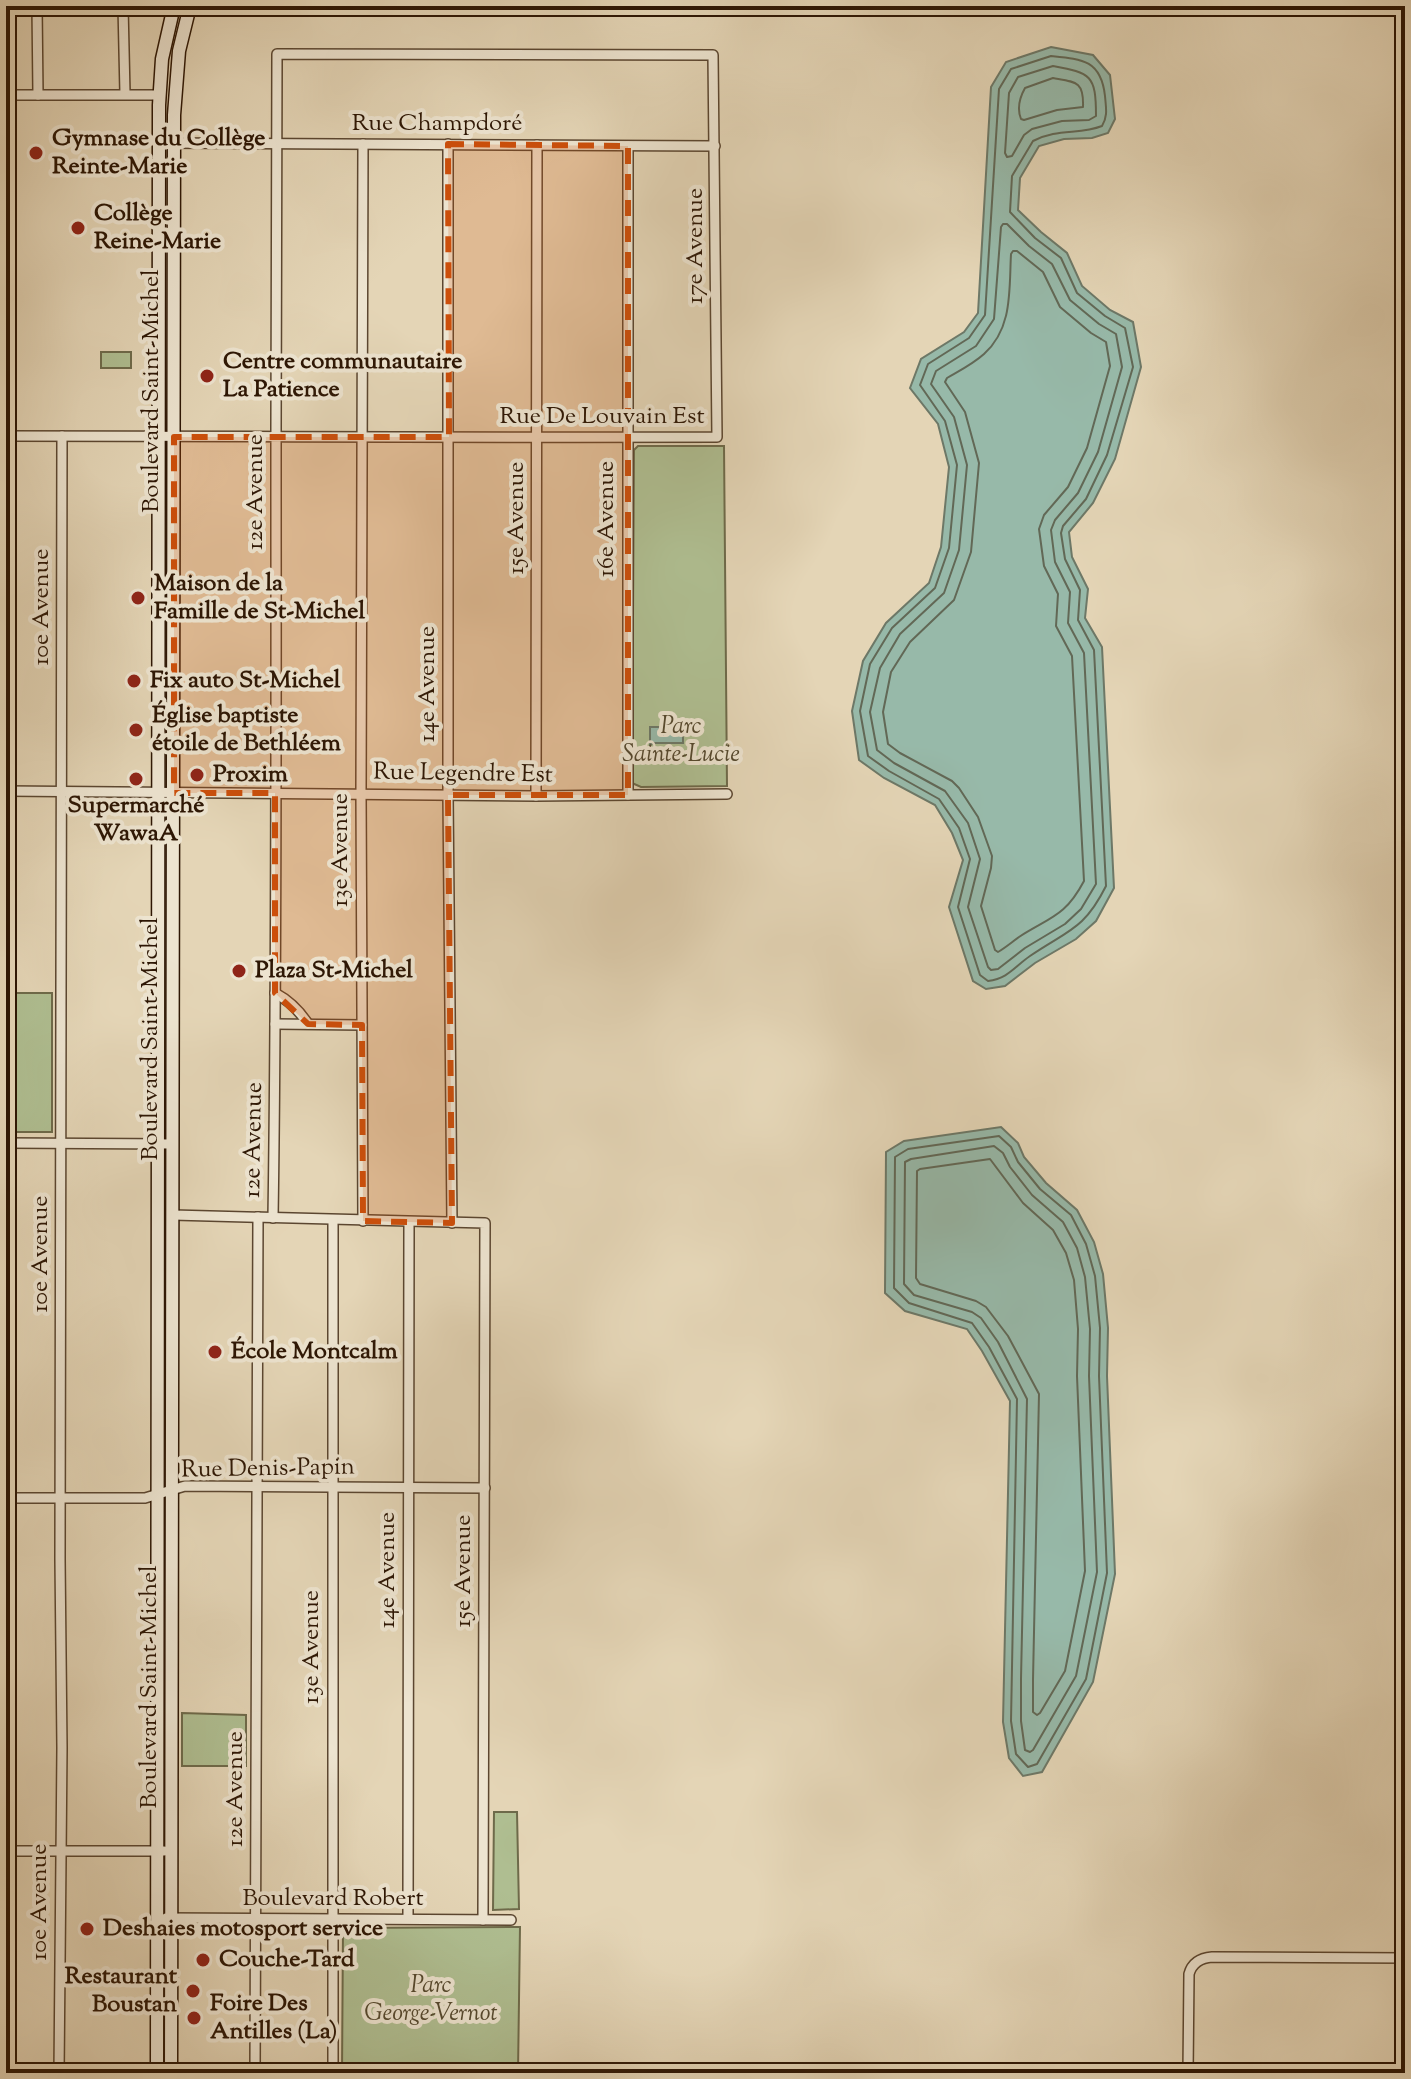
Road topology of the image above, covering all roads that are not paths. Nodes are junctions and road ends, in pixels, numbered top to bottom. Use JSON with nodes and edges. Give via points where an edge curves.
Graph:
{"nodes":[{"id":1,"x":37,"y":6,"type":"edge"},
{"id":2,"x":123,"y":6,"type":"edge"},
{"id":3,"x":174,"y":6,"type":"edge"},
{"id":4,"x":190,"y":6,"type":"edge"},
{"id":5,"x":277,"y":54,"type":"joint"},
{"id":6,"x":125,"y":94,"type":"junction"},
{"id":7,"x":6,"y":95,"type":"edge"},
{"id":8,"x":38,"y":95,"type":"junction"},
{"id":9,"x":159,"y":95,"type":"junction"},
{"id":10,"x":276,"y":142,"type":"junction"},
{"id":11,"x":159,"y":143,"type":"junction"},
{"id":12,"x":174,"y":143,"type":"junction"},
{"id":13,"x":363,"y":144,"type":"junction"},
{"id":14,"x":448,"y":144,"type":"junction"},
{"id":15,"x":537,"y":145,"type":"junction"},
{"id":16,"x":628,"y":146,"type":"junction"},
{"id":17,"x":715,"y":146,"type":"junction"},
{"id":18,"x":6,"y":436,"type":"edge"},
{"id":19,"x":62,"y":436,"type":"junction"},
{"id":20,"x":159,"y":437,"type":"junction"},
{"id":21,"x":174,"y":437,"type":"junction"},
{"id":22,"x":276,"y":437,"type":"junction"},
{"id":23,"x":362,"y":437,"type":"junction"},
{"id":24,"x":449,"y":437,"type":"junction"},
{"id":25,"x":538,"y":437,"type":"junction"},
{"id":26,"x":627,"y":437,"type":"junction"},
{"id":27,"x":717,"y":437,"type":"joint"},
{"id":28,"x":6,"y":791,"type":"edge"},
{"id":29,"x":62,"y":791,"type":"junction"},
{"id":30,"x":159,"y":792,"type":"junction"},
{"id":31,"x":174,"y":793,"type":"junction"},
{"id":32,"x":275,"y":793,"type":"junction"},
{"id":33,"x":361,"y":793,"type":"junction"},
{"id":34,"x":727,"y":794,"type":"dead end"},
{"id":35,"x":448,"y":795,"type":"junction"},
{"id":36,"x":628,"y":795,"type":"junction"},
{"id":37,"x":536,"y":796,"type":"junction"},
{"id":38,"x":275,"y":993,"type":"junction"},
{"id":39,"x":275,"y":1024,"type":"junction"},
{"id":40,"x":308,"y":1024,"type":"junction"},
{"id":41,"x":362,"y":1025,"type":"junction"},
{"id":42,"x":6,"y":1143,"type":"edge"},
{"id":43,"x":61,"y":1144,"type":"junction"},
{"id":44,"x":157,"y":1144,"type":"junction"},
{"id":45,"x":173,"y":1144,"type":"junction"},
{"id":46,"x":173,"y":1215,"type":"junction"},
{"id":47,"x":258,"y":1217,"type":"junction"},
{"id":48,"x":273,"y":1218,"type":"junction"},
{"id":49,"x":333,"y":1220,"type":"junction"},
{"id":50,"x":363,"y":1221,"type":"junction"},
{"id":51,"x":409,"y":1223,"type":"junction"},
{"id":52,"x":452,"y":1223,"type":"junction"},
{"id":53,"x":257,"y":1487,"type":"junction"},
{"id":54,"x":332,"y":1487,"type":"junction"},
{"id":55,"x":408,"y":1487,"type":"junction"},
{"id":56,"x":485,"y":1488,"type":"junction"},
{"id":57,"x":172,"y":1490,"type":"junction"},
{"id":58,"x":157,"y":1495,"type":"junction"},
{"id":59,"x":6,"y":1498,"type":"edge"},
{"id":60,"x":61,"y":1499,"type":"junction"},
{"id":61,"x":6,"y":1851,"type":"edge"},
{"id":62,"x":60,"y":1851,"type":"junction"},
{"id":63,"x":157,"y":1851,"type":"junction"},
{"id":64,"x":171,"y":1851,"type":"junction"},
{"id":65,"x":156,"y":1918,"type":"junction"},
{"id":66,"x":172,"y":1918,"type":"junction"},
{"id":67,"x":408,"y":1918,"type":"junction"},
{"id":68,"x":256,"y":1919,"type":"junction"},
{"id":69,"x":332,"y":1919,"type":"junction"},
{"id":70,"x":483,"y":1920,"type":"junction"},
{"id":71,"x":511,"y":1920,"type":"dead end"},
{"id":72,"x":1405,"y":1958,"type":"edge"},
{"id":73,"x":59,"y":2073,"type":"edge"},
{"id":74,"x":157,"y":2073,"type":"edge"},
{"id":75,"x":171,"y":2073,"type":"edge"},
{"id":76,"x":255,"y":2073,"type":"edge"},
{"id":77,"x":333,"y":2073,"type":"edge"},
{"id":78,"x":1188,"y":2073,"type":"edge"}],
"edges":[{"from":1,"to":8,"type":"street"},
{"from":2,"to":6,"type":"street"},
{"from":3,"to":9,"type":"main road","name":"Boulevard Saint-Michel"},
{"from":4,"to":12,"type":"main road","name":"Boulevard Saint-Michel","via":[[176,69]]},
{"from":5,"to":10,"type":"street","name":"12e Avenue"},
{"from":5,"to":17,"type":"street","name":"17e Avenue","via":[[713,55]]},
{"from":6,"to":8,"type":"street"},
{"from":6,"to":9,"type":"street"},
{"from":7,"to":8,"type":"street"},
{"from":9,"to":11,"type":"main road","name":"Boulevard Saint-Michel"},
{"from":10,"to":12,"type":"street","name":"Rue Champdoré"},
{"from":10,"to":13,"type":"street","name":"Rue Champdoré"},
{"from":10,"to":22,"type":"street","name":"12e Avenue"},
{"from":11,"to":12,"type":"street","name":"Rue Champdoré"},
{"from":11,"to":20,"type":"main road","name":"Boulevard Saint-Michel"},
{"from":12,"to":21,"type":"main road","name":"Boulevard Saint-Michel"},
{"from":13,"to":14,"type":"street","name":"Rue Champdoré"},
{"from":13,"to":23,"type":"street","name":"13e Avenue"},
{"from":14,"to":15,"type":"street","name":"Rue Champdoré"},
{"from":14,"to":24,"type":"street","name":"14e Avenue"},
{"from":15,"to":16,"type":"street","name":"Rue Champdoré"},
{"from":15,"to":25,"type":"street","name":"15e Avenue"},
{"from":16,"to":17,"type":"street","name":"Rue Champdoré"},
{"from":16,"to":26,"type":"street","name":"16e Avenue"},
{"from":17,"to":27,"type":"street","name":"17e Avenue"},
{"from":18,"to":19,"type":"street","name":"Rue De Louvain Est"},
{"from":19,"to":20,"type":"street","name":"Rue De Louvain Est"},
{"from":19,"to":29,"type":"street","name":"10e Avenue"},
{"from":20,"to":21,"type":"street","name":"Rue De Louvain Est"},
{"from":20,"to":30,"type":"main road","name":"Boulevard Saint-Michel"},
{"from":21,"to":22,"type":"street","name":"Rue De Louvain Est"},
{"from":21,"to":31,"type":"main road","name":"Boulevard Saint-Michel"},
{"from":22,"to":23,"type":"street","name":"Rue De Louvain Est"},
{"from":22,"to":32,"type":"street","name":"12e Avenue"},
{"from":23,"to":24,"type":"street","name":"Rue De Louvain Est"},
{"from":23,"to":33,"type":"street","name":"13e Avenue"},
{"from":24,"to":25,"type":"street","name":"Rue De Louvain Est"},
{"from":24,"to":35,"type":"street","name":"14e Avenue"},
{"from":25,"to":26,"type":"street","name":"Rue De Louvain Est"},
{"from":25,"to":37,"type":"street","name":"15e Avenue"},
{"from":26,"to":27,"type":"street","name":"Rue De Louvain Est"},
{"from":26,"to":36,"type":"street","name":"16e Avenue"},
{"from":28,"to":29,"type":"street","name":"Rue Legendre Est"},
{"from":29,"to":30,"type":"street","name":"Rue Legendre Est"},
{"from":29,"to":43,"type":"street","name":"10e Avenue"},
{"from":30,"to":31,"type":"street","name":"Rue Legendre Est"},
{"from":30,"to":44,"type":"main road","name":"Boulevard Saint-Michel"},
{"from":31,"to":32,"type":"street","name":"Rue Legendre Est"},
{"from":31,"to":45,"type":"main road","name":"Boulevard Saint-Michel"},
{"from":32,"to":33,"type":"street","name":"Rue Legendre Est"},
{"from":32,"to":38,"type":"street","name":"12e Avenue"},
{"from":33,"to":35,"type":"street","name":"Rue Legendre Est"},
{"from":33,"to":41,"type":"street","name":"13e Avenue"},
{"from":34,"to":36,"type":"street","name":"Rue Legendre Est"},
{"from":35,"to":37,"type":"street","name":"Rue Legendre Est"},
{"from":35,"to":52,"type":"street","name":"14e Avenue"},
{"from":36,"to":37,"type":"street","name":"Rue Legendre Est"},
{"from":38,"to":39,"type":"street","name":"12e Avenue"},
{"from":38,"to":40,"type":"street"},
{"from":39,"to":40,"type":"street"},
{"from":39,"to":48,"type":"street","name":"12e Avenue"},
{"from":40,"to":41,"type":"street"},
{"from":41,"to":50,"type":"street","name":"13e Avenue"},
{"from":42,"to":43,"type":"street"},
{"from":43,"to":44,"type":"street"},
{"from":43,"to":60,"type":"street","name":"10e Avenue"},
{"from":44,"to":45,"type":"street"},
{"from":44,"to":58,"type":"main road","name":"Boulevard Saint-Michel"},
{"from":45,"to":46,"type":"main road","name":"Boulevard Saint-Michel"},
{"from":46,"to":47,"type":"street"},
{"from":46,"to":57,"type":"main road","name":"Boulevard Saint-Michel"},
{"from":47,"to":48,"type":"street"},
{"from":47,"to":53,"type":"street","name":"12e Avenue"},
{"from":48,"to":49,"type":"street"},
{"from":49,"to":50,"type":"street"},
{"from":49,"to":54,"type":"street","name":"13e Avenue"},
{"from":50,"to":51,"type":"street"},
{"from":51,"to":52,"type":"street"},
{"from":51,"to":55,"type":"street","name":"14e Avenue"},
{"from":52,"to":56,"type":"street","name":"15e Avenue","via":[[485,1223]]},
{"from":53,"to":54,"type":"street","name":"Rue Denis-Papin"},
{"from":53,"to":57,"type":"street","name":"Rue Denis-Papin"},
{"from":53,"to":68,"type":"street","name":"12e Avenue"},
{"from":54,"to":55,"type":"street","name":"Rue Denis-Papin"},
{"from":54,"to":69,"type":"street","name":"13e Avenue"},
{"from":55,"to":56,"type":"street","name":"Rue Denis-Papin"},
{"from":55,"to":67,"type":"street","name":"14e Avenue"},
{"from":56,"to":70,"type":"street","name":"15e Avenue"},
{"from":57,"to":58,"type":"street","name":"Rue Denis-Papin"},
{"from":57,"to":64,"type":"main road","name":"Boulevard Saint-Michel"},
{"from":58,"to":60,"type":"street","name":"Rue Denis-Papin"},
{"from":58,"to":63,"type":"main road","name":"Boulevard Saint-Michel"},
{"from":59,"to":60,"type":"street","name":"Rue Denis-Papin"},
{"from":60,"to":62,"type":"street","name":"10e Avenue"},
{"from":61,"to":62,"type":"street"},
{"from":62,"to":63,"type":"street"},
{"from":62,"to":73,"type":"street","name":"10e Avenue"},
{"from":63,"to":64,"type":"street"},
{"from":63,"to":65,"type":"main road","name":"Boulevard Saint-Michel"},
{"from":64,"to":66,"type":"main road","name":"Boulevard Saint-Michel"},
{"from":65,"to":66,"type":"street","name":"Boulevard Robert"},
{"from":65,"to":74,"type":"main road","name":"Boulevard Saint-Michel"},
{"from":66,"to":68,"type":"street","name":"Boulevard Robert"},
{"from":66,"to":75,"type":"main road","name":"Boulevard Saint-Michel"},
{"from":67,"to":69,"type":"street","name":"Boulevard Robert"},
{"from":67,"to":70,"type":"street","name":"Boulevard Robert"},
{"from":68,"to":69,"type":"street","name":"Boulevard Robert"},
{"from":68,"to":76,"type":"street","name":"12e Avenue"},
{"from":69,"to":77,"type":"street","name":"13e Avenue"},
{"from":70,"to":71,"type":"street","name":"Boulevard Robert"},
{"from":72,"to":78,"type":"street","via":[[1198,1961],[1189,1974]]}]}
